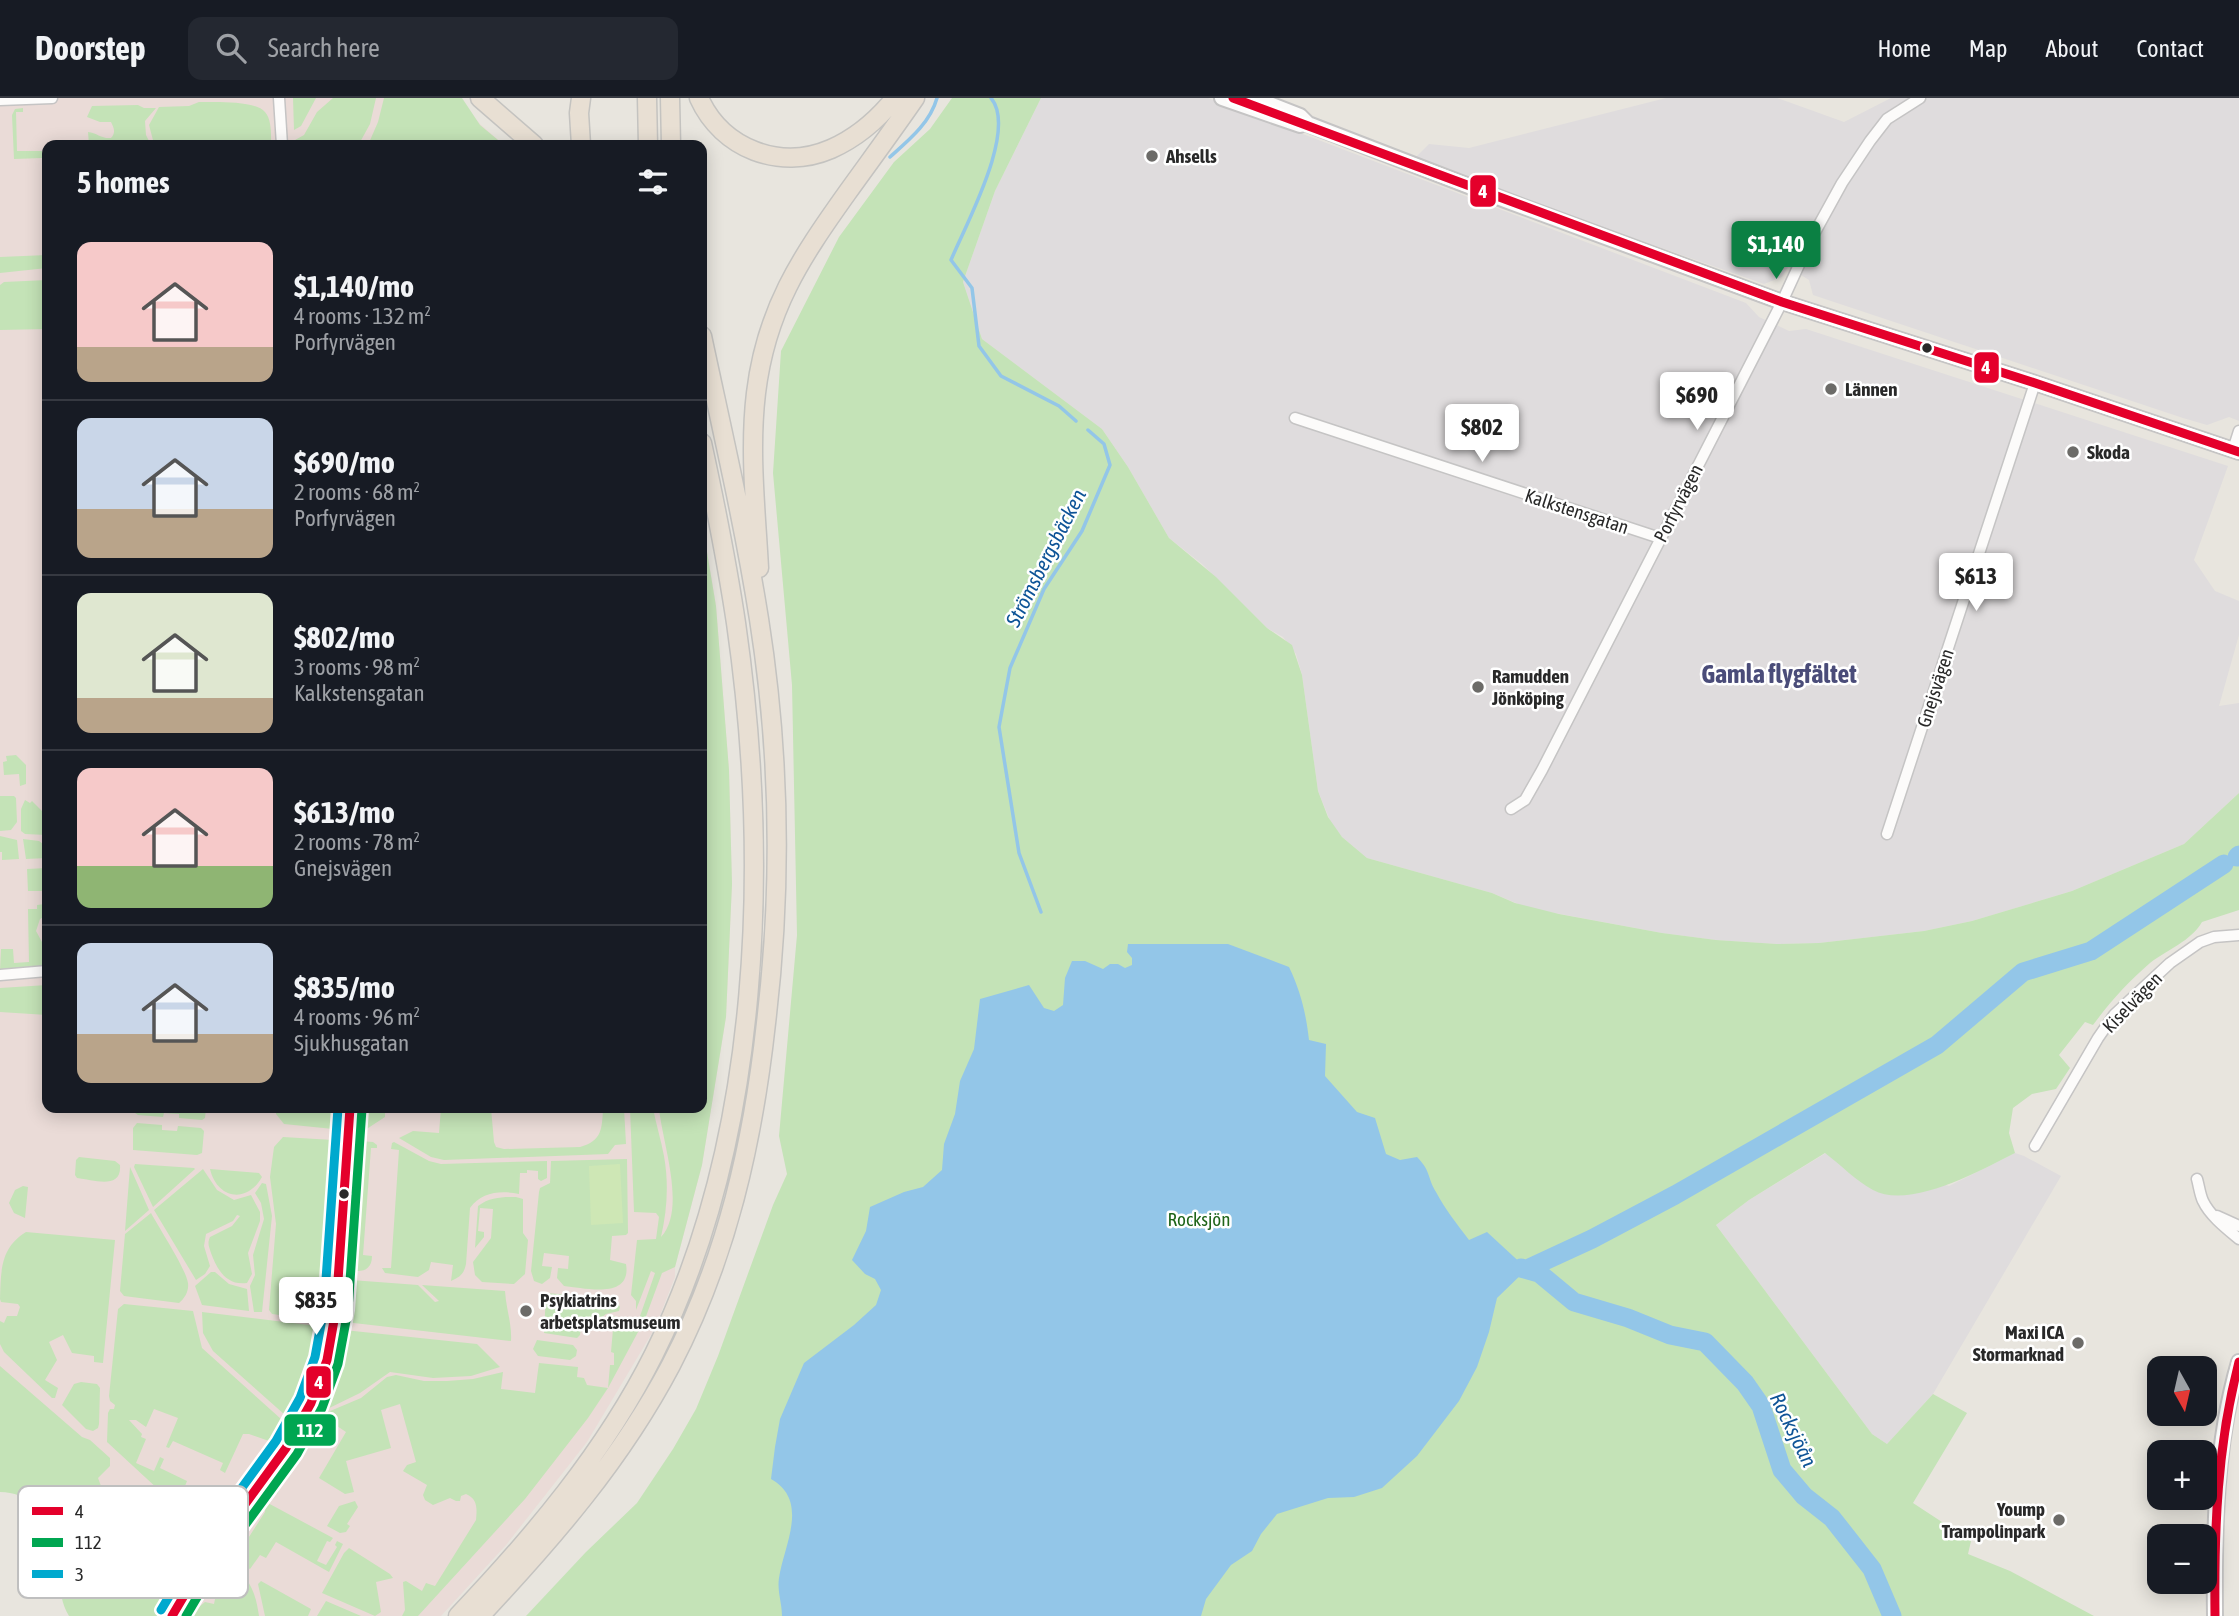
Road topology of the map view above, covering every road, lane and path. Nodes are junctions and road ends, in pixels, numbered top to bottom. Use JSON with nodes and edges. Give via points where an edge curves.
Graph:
{"nodes":[{"id":1,"x":52,"y":98,"type":"edge"},
{"id":2,"x":279,"y":98,"type":"edge"},
{"id":3,"x":480,"y":98,"type":"edge"},
{"id":4,"x":581,"y":98,"type":"edge"},
{"id":5,"x":647,"y":98,"type":"edge"},
{"id":6,"x":670,"y":98,"type":"edge"},
{"id":7,"x":699,"y":98,"type":"edge"},
{"id":8,"x":895,"y":98,"type":"edge"},
{"id":9,"x":915,"y":98,"type":"edge"},
{"id":10,"x":1223,"y":98,"type":"edge"},
{"id":11,"x":1254,"y":98,"type":"edge"},
{"id":12,"x":1920,"y":98,"type":"edge"},
{"id":13,"x":0,"y":100,"type":"edge"},
{"id":14,"x":1308,"y":124,"type":"junction"},
{"id":15,"x":282,"y":140,"type":"edge"},
{"id":16,"x":528,"y":140,"type":"edge"},
{"id":17,"x":580,"y":140,"type":"edge"},
{"id":18,"x":648,"y":140,"type":"edge"},
{"id":19,"x":671,"y":140,"type":"edge"},
{"id":20,"x":1782,"y":302,"type":"junction"},
{"id":21,"x":707,"y":361,"type":"edge"},
{"id":22,"x":2035,"y":383,"type":"junction"},
{"id":23,"x":1295,"y":418,"type":"dead end"},
{"id":24,"x":2239,"y":431,"type":"edge"},
{"id":25,"x":2236,"y":451,"type":"edge"},
{"id":26,"x":707,"y":469,"type":"edge"},
{"id":27,"x":1660,"y":538,"type":"junction"},
{"id":28,"x":759,"y":621,"type":"junction"},
{"id":29,"x":1511,"y":809,"type":"dead end"},
{"id":30,"x":1887,"y":834,"type":"dead end"},
{"id":31,"x":2239,"y":935,"type":"edge"},
{"id":32,"x":42,"y":971,"type":"edge"},
{"id":33,"x":0,"y":975,"type":"edge"},
{"id":34,"x":351,"y":1113,"type":"edge"},
{"id":35,"x":2035,"y":1146,"type":"dead end"},
{"id":36,"x":2197,"y":1179,"type":"dead end"},
{"id":37,"x":2214,"y":1214,"type":"junction"},
{"id":38,"x":2239,"y":1226,"type":"edge"},
{"id":39,"x":2239,"y":1239,"type":"edge"},
{"id":40,"x":2239,"y":1362,"type":"edge"},
{"id":41,"x":248,"y":1500,"type":"edge"},
{"id":42,"x":183,"y":1598,"type":"edge"},
{"id":43,"x":172,"y":1616,"type":"edge"},
{"id":44,"x":458,"y":1616,"type":"edge"},
{"id":45,"x":480,"y":1616,"type":"edge"},
{"id":46,"x":2215,"y":1616,"type":"edge"}],
"edges":[{"from":1,"to":13,"type":"street"},
{"from":2,"to":15,"type":"street"},
{"from":3,"to":16,"type":"highway"},
{"from":4,"to":17,"type":"highway"},
{"from":5,"to":18,"type":"highway"},
{"from":6,"to":19,"type":"highway"},
{"from":7,"to":8,"type":"highway","via":[[713,122],[730,138],[758,153],[783,158],[808,156],[839,145],[870,124]]},
{"from":9,"to":28,"type":"highway","via":[[807,249],[765,343],[754,437]]},
{"from":10,"to":14,"type":"main road","via":[[1297,125]]},
{"from":11,"to":14,"type":"main road","via":[[1300,116]]},
{"from":12,"to":20,"type":"street","name":"Porfyrvägen","via":[[1887,119],[1870,141],[1809,243]]},
{"from":14,"to":20,"type":"main road"},
{"from":20,"to":22,"type":"main road"},
{"from":20,"to":27,"type":"street","name":"Porfyrvägen"},
{"from":21,"to":28,"type":"highway"},
{"from":22,"to":25,"type":"main road"},
{"from":22,"to":30,"type":"street","name":"Gnejsvägen"},
{"from":23,"to":27,"type":"street","name":"Kalkstensgatan"},
{"from":24,"to":25,"type":"street"},
{"from":26,"to":44,"type":"highway","via":[[736,624],[753,814],[748,979],[728,1135],[690,1274],[632,1395],[563,1496]]},
{"from":27,"to":29,"type":"street","name":"Porfyrvägen","via":[[1542,770],[1525,800]]},
{"from":28,"to":45,"type":"highway","via":[[774,766],[775,928],[756,1104],[733,1207],[689,1327],[631,1433],[576,1509]]},
{"from":31,"to":35,"type":"street","name":"Kiselvägen","via":[[2200,942],[2114,1014]]},
{"from":32,"to":33,"type":"street"},
{"from":34,"to":41,"type":"street","via":[[336,1309],[327,1360],[311,1404]]},
{"from":36,"to":37,"type":"street","via":[[2203,1200]]},
{"from":37,"to":38,"type":"street"},
{"from":37,"to":39,"type":"street"},
{"from":40,"to":46,"type":"main road","via":[[2217,1499]]},
{"from":42,"to":43,"type":"street"}]}
